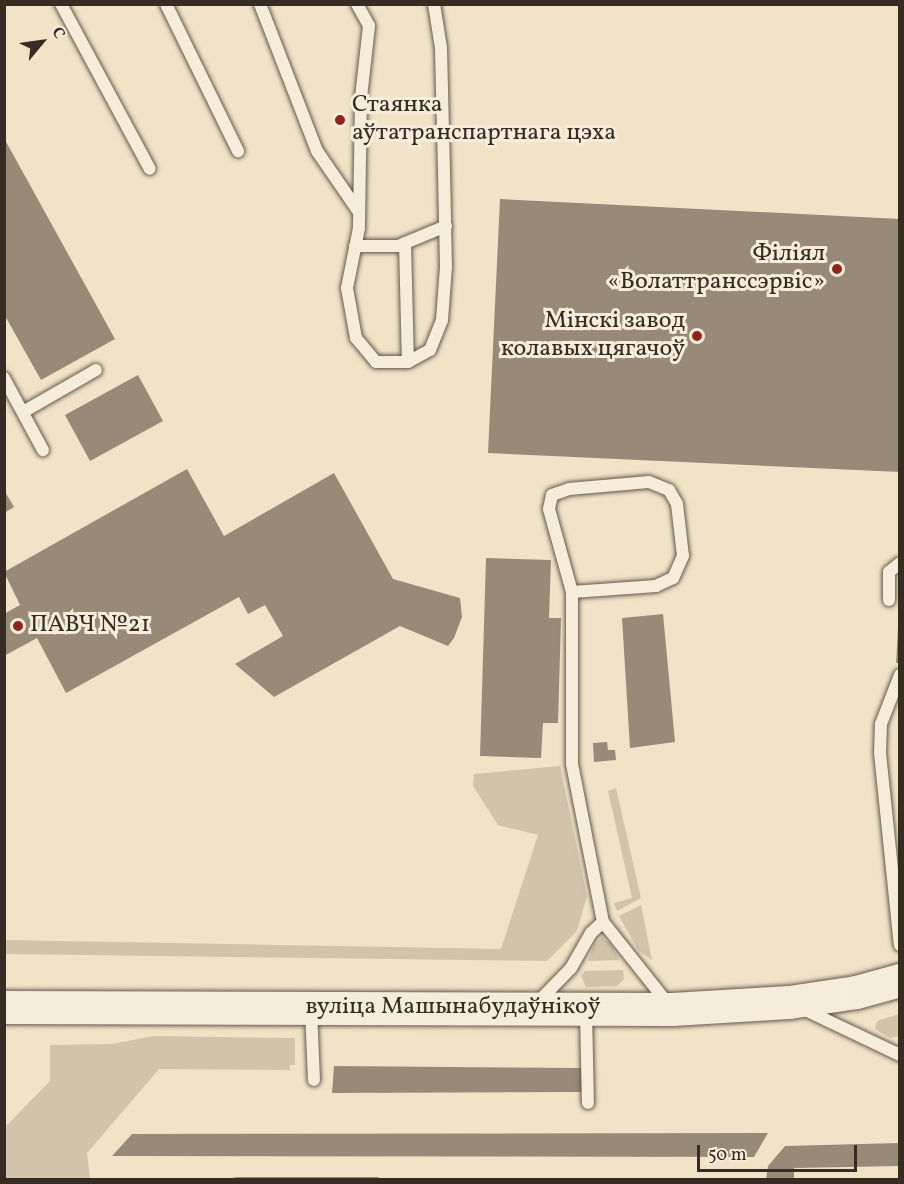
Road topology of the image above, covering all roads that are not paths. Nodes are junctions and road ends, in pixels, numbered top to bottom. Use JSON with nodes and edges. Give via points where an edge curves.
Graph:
{"nodes":[{"id":1,"x":61,"y":4,"type":"edge"},
{"id":2,"x":166,"y":4,"type":"edge"},
{"id":3,"x":260,"y":4,"type":"edge"},
{"id":4,"x":357,"y":4,"type":"edge"},
{"id":5,"x":434,"y":4,"type":"edge"},
{"id":6,"x":238,"y":151,"type":"dead end"},
{"id":7,"x":150,"y":169,"type":"dead end"},
{"id":8,"x":359,"y":212,"type":"junction"},
{"id":9,"x":446,"y":226,"type":"junction"},
{"id":10,"x":405,"y":243,"type":"junction"},
{"id":11,"x":355,"y":246,"type":"junction"},
{"id":12,"x":408,"y":362,"type":"junction"},
{"id":13,"x":96,"y":370,"type":"dead end"},
{"id":14,"x":4,"y":378,"type":"edge"},
{"id":15,"x":23,"y":412,"type":"junction"},
{"id":16,"x":43,"y":450,"type":"dead end"},
{"id":17,"x":900,"y":563,"type":"edge"},
{"id":18,"x":572,"y":592,"type":"junction"},
{"id":19,"x":889,"y":600,"type":"dead end"},
{"id":20,"x":900,"y":675,"type":"edge"},
{"id":21,"x":603,"y":922,"type":"junction"},
{"id":22,"x":900,"y":945,"type":"edge"},
{"id":23,"x":900,"y":980,"type":"edge"},
{"id":24,"x":789,"y":1002,"type":"junction"},
{"id":25,"x":4,"y":1007,"type":"edge"},
{"id":26,"x":311,"y":1008,"type":"junction"},
{"id":27,"x":586,"y":1009,"type":"junction"},
{"id":28,"x":672,"y":1009,"type":"junction"},
{"id":29,"x":529,"y":1010,"type":"junction"},
{"id":30,"x":900,"y":1055,"type":"edge"},
{"id":31,"x":314,"y":1080,"type":"dead end"},
{"id":32,"x":588,"y":1103,"type":"dead end"}],
"edges":[{"from":1,"to":7,"type":"lane"},
{"from":2,"to":6,"type":"lane"},
{"from":3,"to":8,"type":"lane","via":[[317,151]]},
{"from":4,"to":8,"type":"lane","via":[[369,26],[361,97]]},
{"from":5,"to":9,"type":"lane","via":[[441,48]]},
{"from":8,"to":11,"type":"lane"},
{"from":9,"to":10,"type":"lane"},
{"from":9,"to":12,"type":"lane","via":[[442,320],[430,350]]},
{"from":10,"to":11,"type":"lane"},
{"from":10,"to":12,"type":"lane"},
{"from":11,"to":12,"type":"lane","via":[[347,288],[356,338],[376,362]]},
{"from":13,"to":15,"type":"lane"},
{"from":14,"to":15,"type":"lane"},
{"from":15,"to":16,"type":"lane"},
{"from":17,"to":19,"type":"lane","via":[[889,572]]},
{"from":18,"to":18,"type":"lane","via":[[549,509],[552,495],[569,489],[649,482],[669,490],[677,504],[683,556],[673,578],[656,586]]},
{"from":18,"to":21,"type":"lane","via":[[572,764]]},
{"from":20,"to":22,"type":"lane","via":[[881,724],[880,753]]},
{"from":21,"to":28,"type":"lane","via":[[642,966]]},
{"from":21,"to":29,"type":"lane","via":[[591,933],[571,968]]},
{"from":23,"to":24,"type":"main road","name":"вуліца Машынабудаўнікоў","via":[[856,992]]},
{"from":24,"to":28,"type":"main road","name":"вуліца Машынабудаўнікоў"},
{"from":24,"to":30,"type":"lane"},
{"from":25,"to":26,"type":"main road","name":"вуліца Машынабудаўнікоў"},
{"from":26,"to":29,"type":"main road","name":"вуліца Машынабудаўнікоў"},
{"from":26,"to":31,"type":"lane"},
{"from":27,"to":28,"type":"main road","name":"вуліца Машынабудаўнікоў"},
{"from":27,"to":29,"type":"main road","name":"вуліца Машынабудаўнікоў"},
{"from":27,"to":32,"type":"lane"}]}
